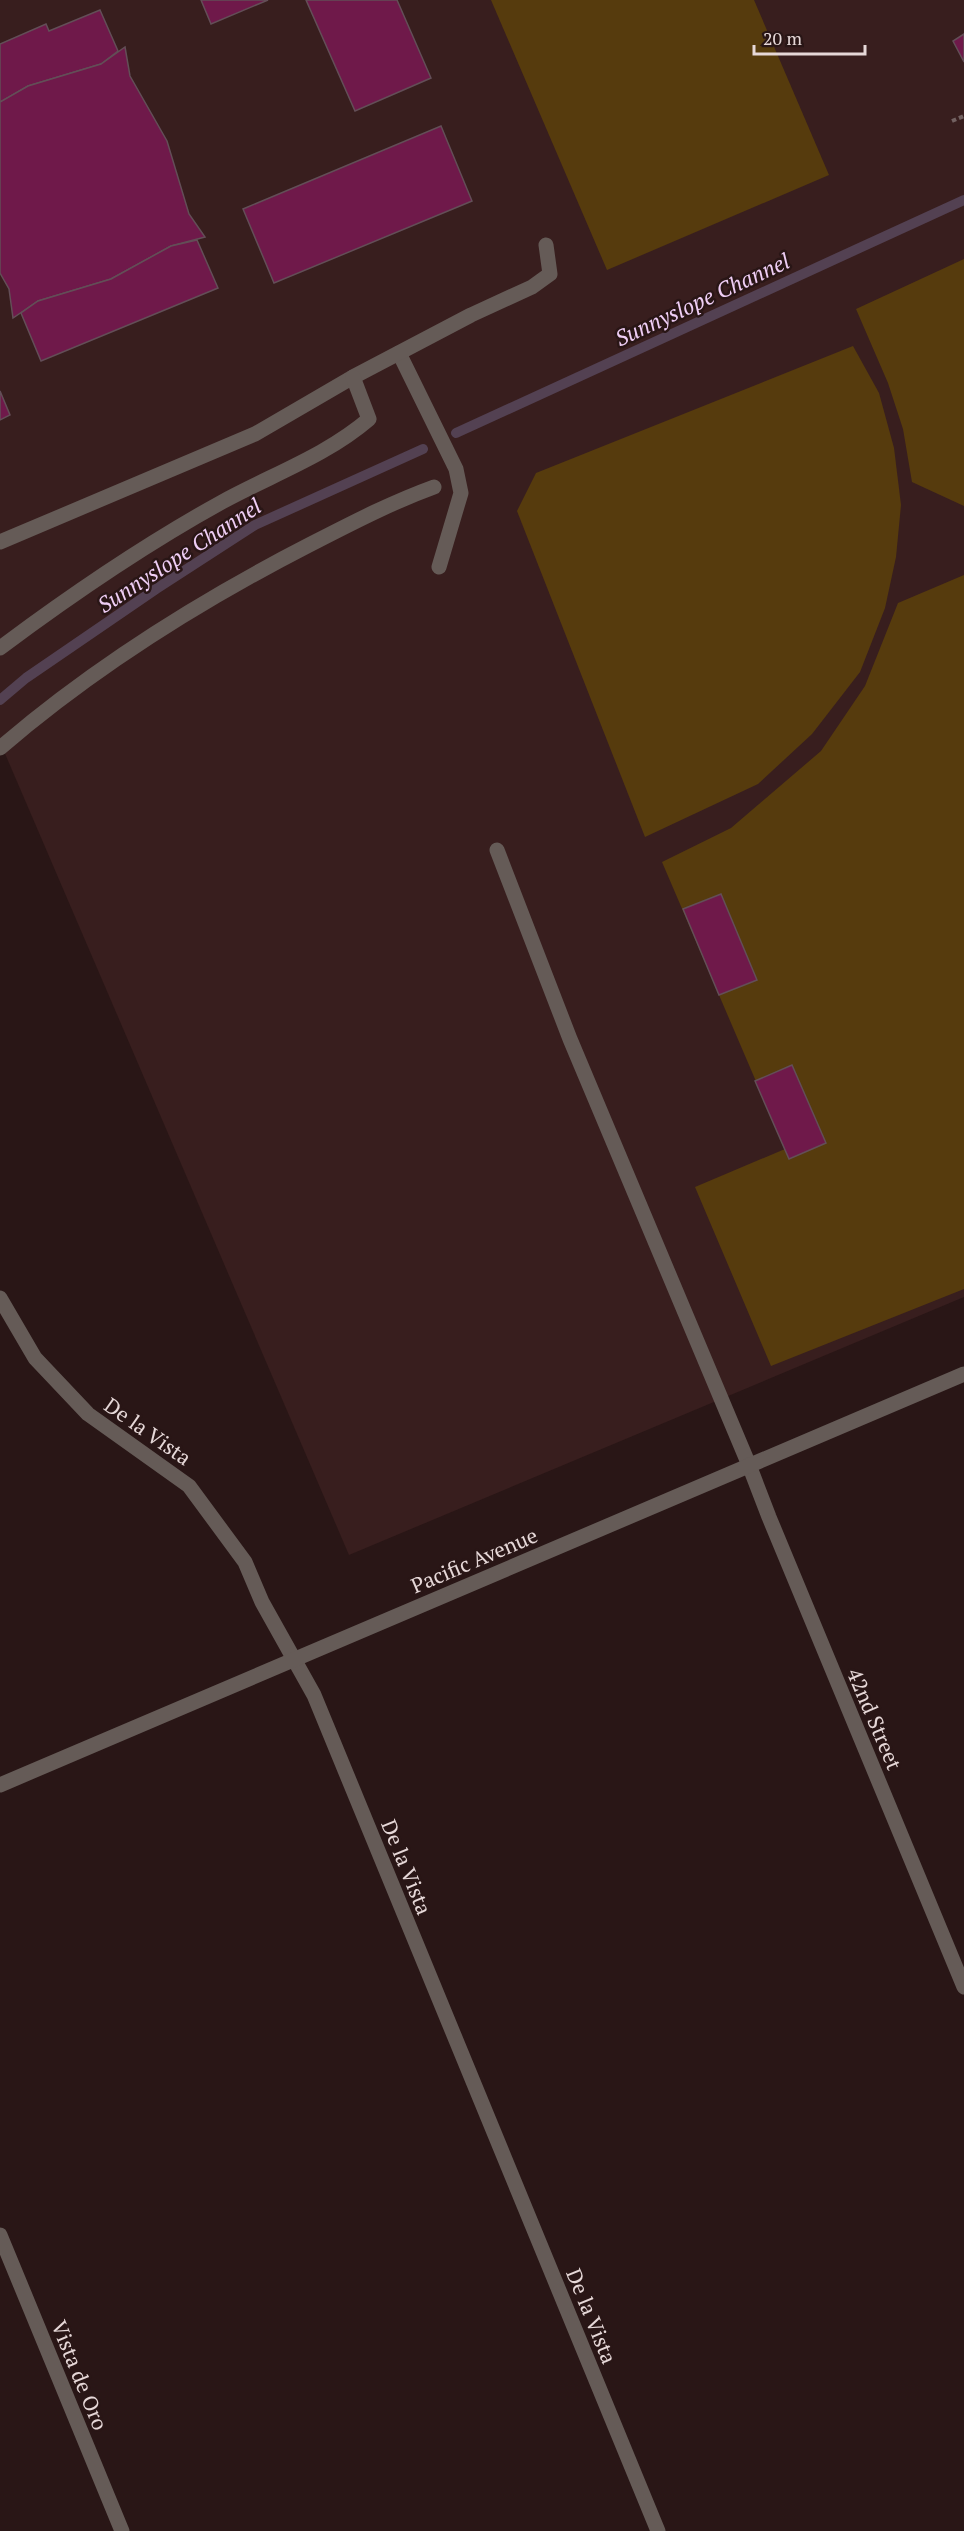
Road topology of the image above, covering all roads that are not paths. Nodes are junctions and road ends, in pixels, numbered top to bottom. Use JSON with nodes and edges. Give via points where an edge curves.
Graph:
{"nodes":[{"id":1,"x":546,"y":245,"type":"dead end"},
{"id":2,"x":399,"y":353,"type":"junction"},
{"id":3,"x":353,"y":377,"type":"junction"},
{"id":4,"x":434,"y":487,"type":"dead end"},
{"id":5,"x":0,"y":542,"type":"edge"},
{"id":6,"x":439,"y":567,"type":"dead end"},
{"id":7,"x":0,"y":648,"type":"edge"},
{"id":8,"x":0,"y":748,"type":"edge"},
{"id":9,"x":497,"y":850,"type":"dead end"},
{"id":10,"x":0,"y":1298,"type":"edge"},
{"id":11,"x":964,"y":1374,"type":"edge"},
{"id":12,"x":749,"y":1466,"type":"junction"},
{"id":13,"x":294,"y":1660,"type":"junction"},
{"id":14,"x":0,"y":1785,"type":"edge"},
{"id":15,"x":964,"y":1987,"type":"edge"},
{"id":16,"x":0,"y":2235,"type":"edge"},
{"id":17,"x":122,"y":2531,"type":"edge"},
{"id":18,"x":657,"y":2531,"type":"edge"}],
"edges":[{"from":1,"to":2,"type":"street","via":[[550,274],[532,287]]},
{"from":2,"to":3,"type":"street"},
{"from":2,"to":6,"type":"street","via":[[456,469],[460,493]]},
{"from":3,"to":5,"type":"street","via":[[255,434]]},
{"from":3,"to":7,"type":"street","via":[[369,419],[358,428],[337,443],[221,502],[75,592]]},
{"from":4,"to":8,"type":"street","via":[[393,502],[237,582],[111,663]]},
{"from":9,"to":12,"type":"street","name":"42nd Street","via":[[570,1039]]},
{"from":10,"to":13,"type":"street","name":"De la Vista","via":[[35,1358],[88,1414],[189,1486],[245,1562]]},
{"from":11,"to":12,"type":"street","name":"Pacific Avenue"},
{"from":12,"to":13,"type":"street","name":"Pacific Avenue"},
{"from":12,"to":15,"type":"street","name":"42nd Street"},
{"from":13,"to":14,"type":"street","name":"Pacific Avenue"},
{"from":13,"to":18,"type":"street","name":"De la Vista","via":[[314,1695]]},
{"from":16,"to":17,"type":"street","name":"Vista de Oro"}]}
